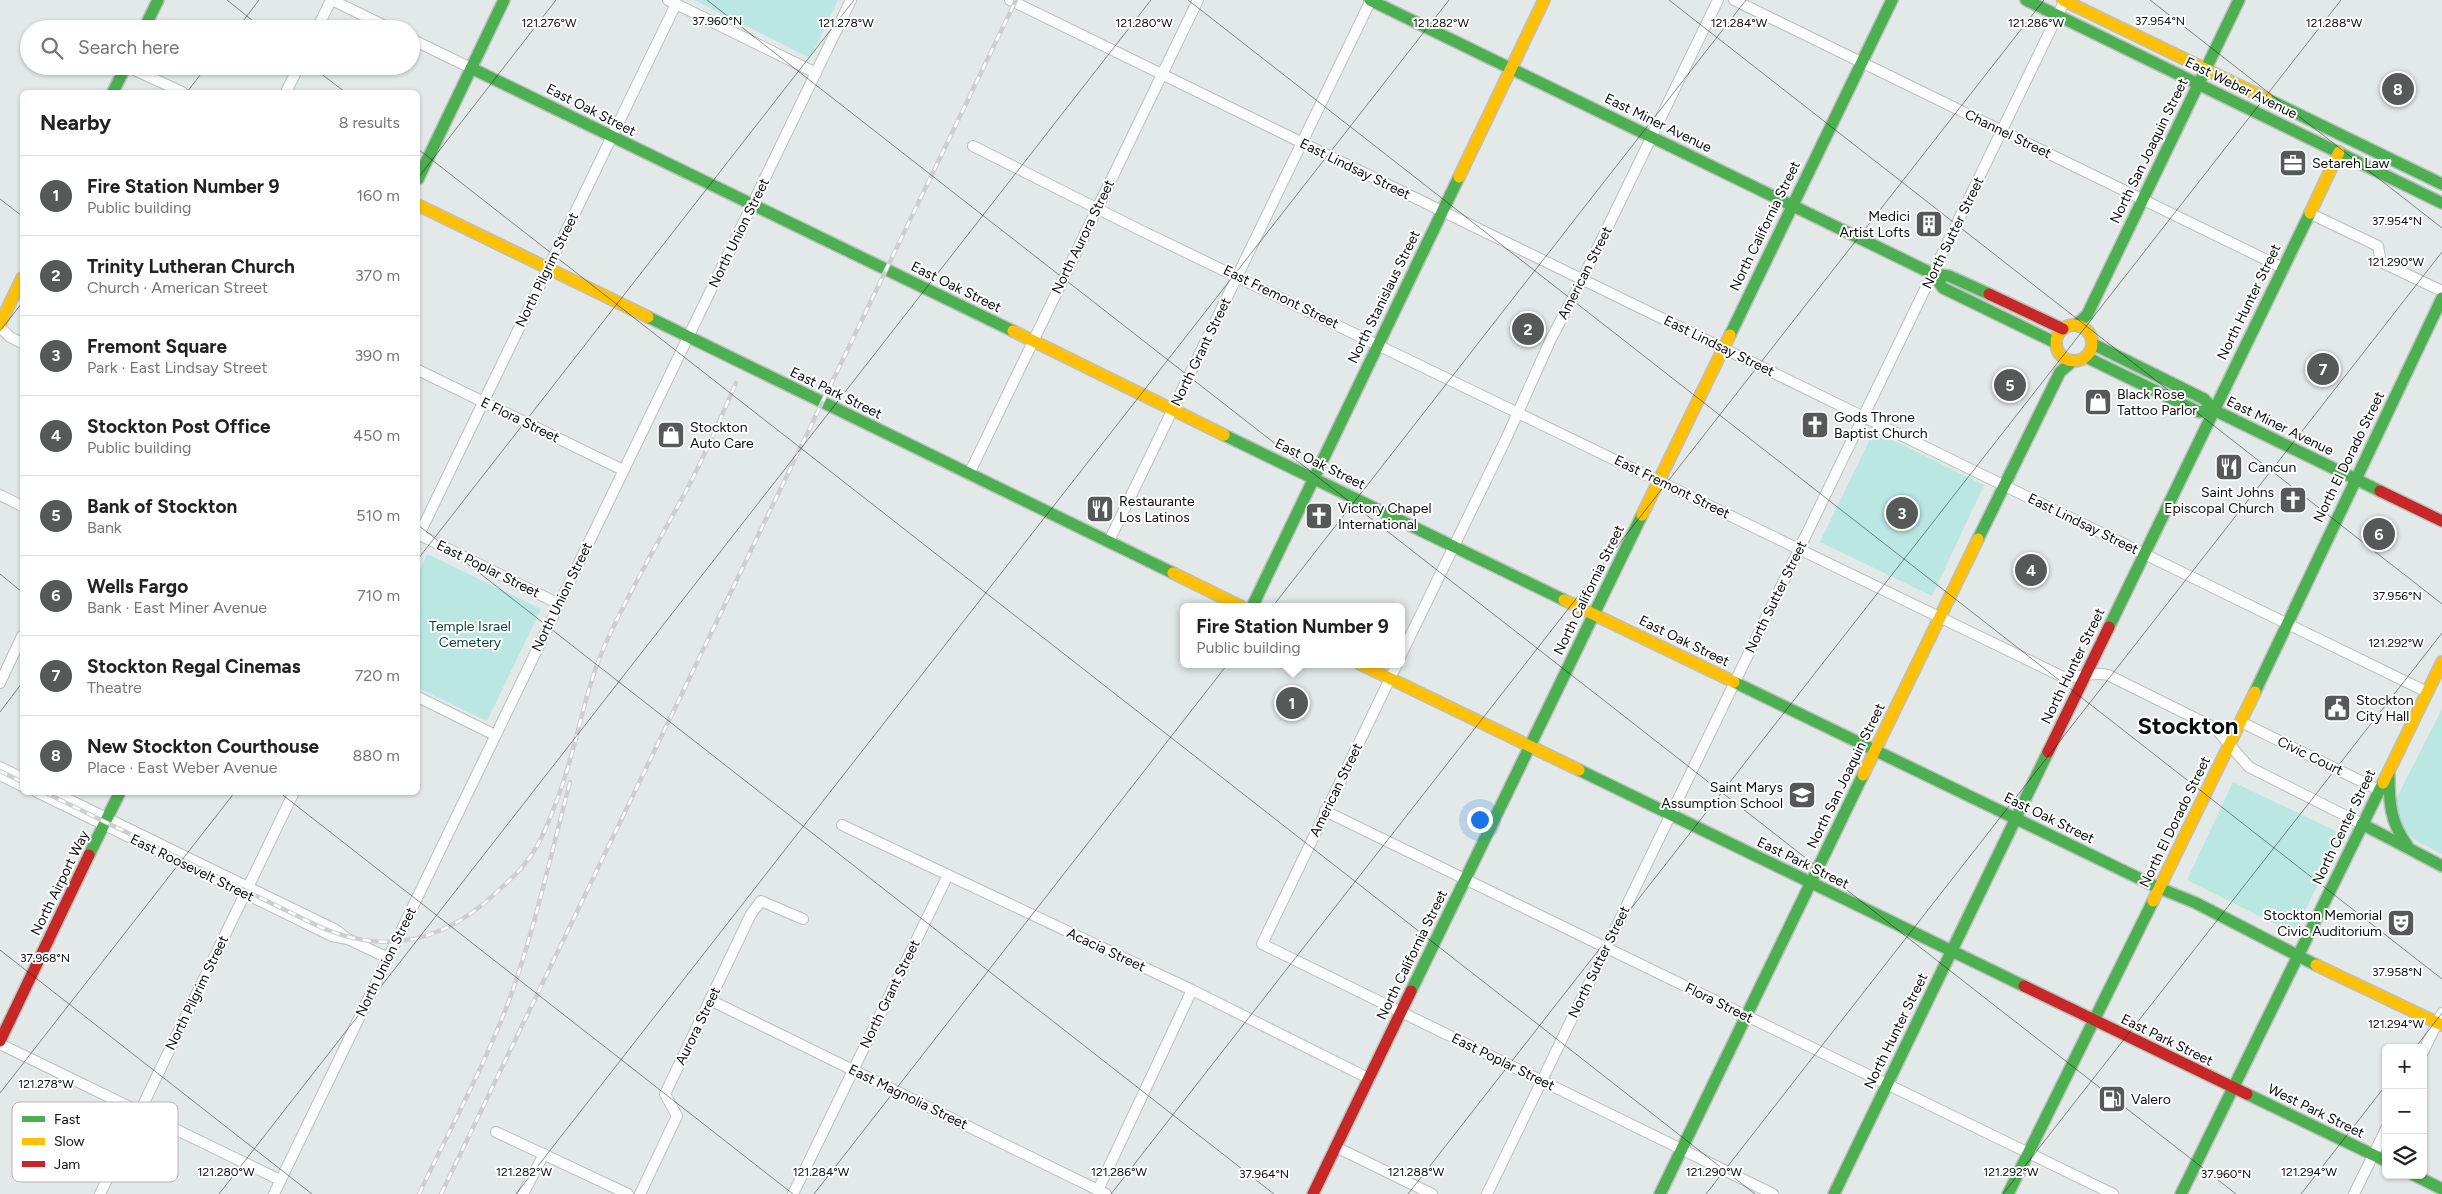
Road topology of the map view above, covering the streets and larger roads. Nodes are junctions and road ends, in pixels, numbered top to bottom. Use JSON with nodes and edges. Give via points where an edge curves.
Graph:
{"nodes":[{"id":1,"x":158,"y":0,"type":"edge"},
{"id":2,"x":331,"y":0,"type":"edge"},
{"id":3,"x":504,"y":0,"type":"edge"},
{"id":4,"x":851,"y":0,"type":"edge"},
{"id":5,"x":1010,"y":0,"type":"edge"},
{"id":6,"x":1198,"y":0,"type":"edge"},
{"id":7,"x":1371,"y":0,"type":"edge"},
{"id":8,"x":1544,"y":0,"type":"edge"},
{"id":9,"x":1718,"y":0,"type":"edge"},
{"id":10,"x":1734,"y":0,"type":"edge"},
{"id":11,"x":1892,"y":0,"type":"edge"},
{"id":12,"x":2026,"y":0,"type":"edge"},
{"id":13,"x":2064,"y":0,"type":"edge"},
{"id":14,"x":2239,"y":0,"type":"edge"},
{"id":15,"x":672,"y":2,"type":"edge"},
{"id":16,"x":2058,"y":15,"type":"junction"},
{"id":17,"x":148,"y":20,"type":"edge"},
{"id":18,"x":321,"y":20,"type":"edge"},
{"id":19,"x":372,"y":20,"type":"edge"},
{"id":20,"x":420,"y":43,"type":"edge"},
{"id":21,"x":1862,"y":63,"type":"junction"},
{"id":22,"x":471,"y":68,"type":"junction"},
{"id":23,"x":1511,"y":68,"type":"junction"},
{"id":24,"x":2205,"y":69,"type":"junction"},
{"id":25,"x":816,"y":73,"type":"junction"},
{"id":26,"x":1161,"y":74,"type":"junction"},
{"id":27,"x":122,"y":75,"type":"edge"},
{"id":28,"x":145,"y":75,"type":"edge"},
{"id":29,"x":294,"y":75,"type":"edge"},
{"id":30,"x":2198,"y":84,"type":"junction"},
{"id":31,"x":114,"y":90,"type":"edge"},
{"id":32,"x":178,"y":90,"type":"edge"},
{"id":33,"x":287,"y":90,"type":"edge"},
{"id":34,"x":2002,"y":131,"type":"junction"},
{"id":35,"x":612,"y":137,"type":"junction"},
{"id":36,"x":1652,"y":137,"type":"junction"},
{"id":37,"x":1302,"y":143,"type":"junction"},
{"id":38,"x":973,"y":146,"type":"dead end"},
{"id":39,"x":2339,"y":152,"type":"junction"},
{"id":40,"x":420,"y":175,"type":"edge"},
{"id":41,"x":2442,"y":184,"type":"edge"},
{"id":42,"x":2142,"y":199,"type":"junction"},
{"id":43,"x":2442,"y":203,"type":"edge"},
{"id":44,"x":1792,"y":205,"type":"junction"},
{"id":45,"x":420,"y":206,"type":"edge"},
{"id":46,"x":752,"y":206,"type":"junction"},
{"id":47,"x":1097,"y":208,"type":"junction"},
{"id":48,"x":1442,"y":211,"type":"junction"},
{"id":49,"x":2309,"y":213,"type":"junction"},
{"id":50,"x":2283,"y":268,"type":"junction"},
{"id":51,"x":547,"y":270,"type":"junction"},
{"id":52,"x":1933,"y":274,"type":"junction"},
{"id":53,"x":1237,"y":276,"type":"junction"},
{"id":54,"x":1582,"y":280,"type":"junction"},
{"id":55,"x":20,"y":282,"type":"edge"},
{"id":56,"x":2442,"y":291,"type":"edge"},
{"id":57,"x":2442,"y":298,"type":"edge"},
{"id":58,"x":2087,"y":315,"type":"junction"},
{"id":59,"x":2009,"y":316,"type":"junction"},
{"id":60,"x":2034,"y":316,"type":"junction"},
{"id":61,"x":2076,"y":325,"type":"junction"},
{"id":62,"x":0,"y":326,"type":"edge"},
{"id":63,"x":2063,"y":329,"type":"junction"},
{"id":64,"x":2088,"y":331,"type":"junction"},
{"id":65,"x":688,"y":337,"type":"junction"},
{"id":66,"x":1033,"y":341,"type":"junction"},
{"id":67,"x":20,"y":342,"type":"edge"},
{"id":68,"x":2056,"y":343,"type":"junction"},
{"id":69,"x":1378,"y":344,"type":"junction"},
{"id":70,"x":2093,"y":344,"type":"junction"},
{"id":71,"x":1723,"y":348,"type":"junction"},
{"id":72,"x":2060,"y":355,"type":"junction"},
{"id":73,"x":2086,"y":357,"type":"junction"},
{"id":74,"x":2073,"y":361,"type":"junction"},
{"id":75,"x":420,"y":371,"type":"edge"},
{"id":76,"x":2060,"y":372,"type":"junction"},
{"id":77,"x":483,"y":402,"type":"junction"},
{"id":78,"x":1173,"y":409,"type":"junction"},
{"id":79,"x":2214,"y":410,"type":"junction"},
{"id":80,"x":1518,"y":412,"type":"junction"},
{"id":81,"x":1864,"y":417,"type":"junction"},
{"id":82,"x":624,"y":470,"type":"junction"},
{"id":83,"x":969,"y":474,"type":"junction"},
{"id":84,"x":2355,"y":478,"type":"junction"},
{"id":85,"x":1314,"y":479,"type":"junction"},
{"id":86,"x":1659,"y":480,"type":"junction"},
{"id":87,"x":2004,"y":485,"type":"junction"},
{"id":88,"x":0,"y":495,"type":"edge"},
{"id":89,"x":20,"y":505,"type":"edge"},
{"id":90,"x":2442,"y":521,"type":"edge"},
{"id":91,"x":420,"y":531,"type":"edge"},
{"id":92,"x":420,"y":536,"type":"edge"},
{"id":93,"x":1109,"y":541,"type":"junction"},
{"id":94,"x":1454,"y":545,"type":"junction"},
{"id":95,"x":1800,"y":549,"type":"junction"},
{"id":96,"x":2144,"y":554,"type":"junction"},
{"id":97,"x":1234,"y":603,"type":"edge"},
{"id":98,"x":1254,"y":603,"type":"edge"},
{"id":99,"x":559,"y":604,"type":"junction"},
{"id":100,"x":1594,"y":614,"type":"junction"},
{"id":101,"x":1940,"y":617,"type":"junction"},
{"id":102,"x":2286,"y":623,"type":"junction"},
{"id":103,"x":20,"y":640,"type":"edge"},
{"id":104,"x":1405,"y":648,"type":"edge"},
{"id":105,"x":2442,"y":662,"type":"edge"},
{"id":106,"x":1368,"y":668,"type":"edge"},
{"id":107,"x":1394,"y":668,"type":"edge"},
{"id":108,"x":2085,"y":676,"type":"junction"},
{"id":109,"x":1390,"y":679,"type":"junction"},
{"id":110,"x":1734,"y":682,"type":"junction"},
{"id":111,"x":0,"y":683,"type":"edge"},
{"id":112,"x":2427,"y":692,"type":"junction"},
{"id":113,"x":420,"y":699,"type":"edge"},
{"id":114,"x":2241,"y":722,"type":"junction"},
{"id":115,"x":495,"y":735,"type":"junction"},
{"id":116,"x":2230,"y":745,"type":"junction"},
{"id":117,"x":1530,"y":747,"type":"junction"},
{"id":118,"x":1875,"y":750,"type":"junction"},
{"id":119,"x":0,"y":767,"type":"edge"},
{"id":120,"x":2389,"y":769,"type":"junction"},
{"id":121,"x":0,"y":775,"type":"edge"},
{"id":122,"x":20,"y":777,"type":"edge"},
{"id":123,"x":20,"y":785,"type":"edge"},
{"id":124,"x":2379,"y":790,"type":"junction"},
{"id":125,"x":43,"y":795,"type":"edge"},
{"id":126,"x":58,"y":795,"type":"edge"},
{"id":127,"x":119,"y":795,"type":"edge"},
{"id":128,"x":293,"y":795,"type":"edge"},
{"id":129,"x":1325,"y":811,"type":"junction"},
{"id":130,"x":1670,"y":815,"type":"junction"},
{"id":131,"x":2016,"y":818,"type":"junction"},
{"id":132,"x":106,"y":822,"type":"junction"},
{"id":133,"x":842,"y":824,"type":"dead end"},
{"id":134,"x":2362,"y":824,"type":"junction"},
{"id":135,"x":2411,"y":849,"type":"junction"},
{"id":136,"x":2442,"y":866,"type":"edge"},
{"id":137,"x":948,"y":875,"type":"junction"},
{"id":138,"x":1466,"y":880,"type":"junction"},
{"id":139,"x":1811,"y":884,"type":"junction"},
{"id":140,"x":2159,"y":888,"type":"junction"},
{"id":141,"x":246,"y":890,"type":"junction"},
{"id":142,"x":1275,"y":915,"type":"joint"},
{"id":143,"x":803,"y":919,"type":"dead end"},
{"id":144,"x":1606,"y":948,"type":"junction"},
{"id":145,"x":1951,"y":951,"type":"junction"},
{"id":146,"x":2296,"y":956,"type":"junction"},
{"id":147,"x":388,"y":958,"type":"junction"},
{"id":148,"x":1192,"y":990,"type":"junction"},
{"id":149,"x":710,"y":1000,"type":"junction"},
{"id":150,"x":1401,"y":1013,"type":"junction"},
{"id":151,"x":1746,"y":1016,"type":"junction"},
{"id":152,"x":2092,"y":1020,"type":"junction"},
{"id":153,"x":2440,"y":1021,"type":"edge"},
{"id":154,"x":0,"y":1042,"type":"edge"},
{"id":155,"x":2427,"y":1045,"type":"edge"},
{"id":156,"x":853,"y":1070,"type":"junction"},
{"id":157,"x":1370,"y":1079,"type":"junction"},
{"id":158,"x":1541,"y":1081,"type":"junction"},
{"id":159,"x":1887,"y":1084,"type":"junction"},
{"id":160,"x":2234,"y":1088,"type":"junction"},
{"id":161,"x":122,"y":1102,"type":"edge"},
{"id":162,"x":144,"y":1102,"type":"edge"},
{"id":163,"x":178,"y":1130,"type":"edge"},
{"id":164,"x":496,"y":1132,"type":"dead end"},
{"id":165,"x":2384,"y":1134,"type":"edge"},
{"id":166,"x":1336,"y":1147,"type":"junction"},
{"id":167,"x":1682,"y":1149,"type":"junction"},
{"id":168,"x":2028,"y":1153,"type":"junction"},
{"id":169,"x":544,"y":1154,"type":"junction"},
{"id":170,"x":2373,"y":1155,"type":"junction"},
{"id":171,"x":2382,"y":1159,"type":"edge"},
{"id":172,"x":2422,"y":1179,"type":"edge"},
{"id":173,"x":280,"y":1180,"type":"junction"},
{"id":174,"x":106,"y":1182,"type":"edge"},
{"id":175,"x":2442,"y":1189,"type":"edge"},
{"id":176,"x":1102,"y":1192,"type":"edge"},
{"id":177,"x":100,"y":1194,"type":"edge"},
{"id":178,"x":274,"y":1194,"type":"edge"},
{"id":179,"x":523,"y":1194,"type":"edge"},
{"id":180,"x":628,"y":1194,"type":"edge"},
{"id":181,"x":640,"y":1194,"type":"edge"},
{"id":182,"x":793,"y":1194,"type":"edge"},
{"id":183,"x":1313,"y":1194,"type":"edge"},
{"id":184,"x":1432,"y":1194,"type":"edge"},
{"id":185,"x":1487,"y":1194,"type":"edge"},
{"id":186,"x":1660,"y":1194,"type":"edge"},
{"id":187,"x":1773,"y":1194,"type":"edge"},
{"id":188,"x":1834,"y":1194,"type":"edge"},
{"id":189,"x":2008,"y":1194,"type":"edge"},
{"id":190,"x":2112,"y":1194,"type":"edge"},
{"id":191,"x":2181,"y":1194,"type":"edge"},
{"id":192,"x":2354,"y":1194,"type":"edge"}],
"edges":[{"from":1,"to":17,"type":"street"},
{"from":2,"to":18,"type":"street"},
{"from":2,"to":19,"type":"street"},
{"from":3,"to":22,"type":"street"},
{"from":4,"to":25,"type":"street","name":"North Union Street"},
{"from":5,"to":26,"type":"street","name":"East Lindsay Street"},
{"from":6,"to":26,"type":"street","name":"North Aurora Street"},
{"from":7,"to":23,"type":"street","name":"East Miner Avenue"},
{"from":7,"to":37,"type":"street","name":"North Grant Street"},
{"from":8,"to":23,"type":"street","name":"North Stanislaus Street"},
{"from":9,"to":36,"type":"street","name":"American Street"},
{"from":10,"to":21,"type":"street","name":"Channel Street"},
{"from":11,"to":21,"type":"street","name":"North California Street"},
{"from":12,"to":16,"type":"street","name":"East Weber Avenue"},
{"from":13,"to":16,"type":"street","name":"North Sutter Street"},
{"from":13,"to":24,"type":"street","name":"East Weber Avenue"},
{"from":14,"to":24,"type":"street","name":"North San Joaquin Street"},
{"from":15,"to":25,"type":"street"},
{"from":15,"to":35,"type":"street","name":"North Pilgrim Street"},
{"from":16,"to":30,"type":"street","name":"East Weber Avenue"},
{"from":16,"to":34,"type":"street","name":"North Sutter Street"},
{"from":20,"to":22,"type":"street","name":"East Oak Street"},
{"from":21,"to":34,"type":"street","name":"Channel Street"},
{"from":21,"to":44,"type":"street","name":"North California Street"},
{"from":22,"to":35,"type":"street","name":"East Oak Street"},
{"from":22,"to":40,"type":"street"},
{"from":23,"to":36,"type":"street","name":"East Miner Avenue"},
{"from":23,"to":48,"type":"street","name":"North Stanislaus Street"},
{"from":24,"to":30,"type":"street","name":"North San Joaquin Street"},
{"from":24,"to":41,"type":"street","name":"East Weber Avenue"},
{"from":25,"to":46,"type":"street","name":"North Union Street"},
{"from":26,"to":37,"type":"street","name":"East Lindsay Street"},
{"from":26,"to":47,"type":"street","name":"North Aurora Street"},
{"from":27,"to":31,"type":"street"},
{"from":28,"to":32,"type":"street"},
{"from":29,"to":33,"type":"street"},
{"from":30,"to":39,"type":"street","name":"East Weber Avenue"},
{"from":30,"to":42,"type":"street","name":"North San Joaquin Street"},
{"from":34,"to":42,"type":"street","name":"Channel Street"},
{"from":34,"to":52,"type":"street","name":"North Sutter Street"},
{"from":35,"to":46,"type":"street","name":"East Oak Street"},
{"from":35,"to":51,"type":"street","name":"North Pilgrim Street"},
{"from":36,"to":44,"type":"street","name":"East Miner Avenue"},
{"from":36,"to":54,"type":"street","name":"American Street"},
{"from":37,"to":48,"type":"street","name":"East Lindsay Street"},
{"from":37,"to":53,"type":"street","name":"North Grant Street"},
{"from":38,"to":47,"type":"street","name":"East Fremont Street"},
{"from":39,"to":43,"type":"street","name":"East Weber Avenue"},
{"from":39,"to":49,"type":"street","name":"North Hunter Street"},
{"from":42,"to":50,"type":"street","name":"Channel Street"},
{"from":42,"to":58,"type":"street","name":"North San Joaquin Street"},
{"from":44,"to":52,"type":"street","name":"East Miner Avenue"},
{"from":44,"to":71,"type":"street","name":"North California Street"},
{"from":45,"to":51,"type":"street","name":"East Park Street"},
{"from":46,"to":65,"type":"street","name":"North Union Street"},
{"from":46,"to":66,"type":"street","name":"East Oak Street"},
{"from":47,"to":53,"type":"street","name":"East Fremont Street"},
{"from":47,"to":66,"type":"street","name":"North Aurora Street"},
{"from":48,"to":54,"type":"street","name":"East Lindsay Street"},
{"from":48,"to":69,"type":"street","name":"North Stanislaus Street"},
{"from":49,"to":50,"type":"street","name":"North Hunter Street"},
{"from":49,"to":56,"type":"street","via":[[2378,246],[2381,262]]},
{"from":50,"to":79,"type":"street","name":"North Hunter Street"},
{"from":51,"to":65,"type":"street","name":"East Park Street"},
{"from":51,"to":77,"type":"street","name":"North Pilgrim Street"},
{"from":52,"to":59,"type":"street","name":"East Miner Avenue","via":[[1943,288],[1990,311]]},
{"from":52,"to":60,"type":"street","name":"East Miner Avenue","via":[[1949,276]]},
{"from":52,"to":81,"type":"street","name":"North Sutter Street"},
{"from":53,"to":69,"type":"street","name":"East Fremont Street"},
{"from":53,"to":78,"type":"street","name":"North Grant Street"},
{"from":54,"to":71,"type":"street","name":"East Lindsay Street"},
{"from":54,"to":80,"type":"street","name":"American Street"},
{"from":55,"to":62,"type":"street"},
{"from":57,"to":84,"type":"street","name":"North El Dorado Street"},
{"from":58,"to":61,"type":"street","name":"North San Joaquin Street"},
{"from":58,"to":64,"type":"street","name":"North San Joaquin Street"},
{"from":59,"to":60,"type":"street"},
{"from":59,"to":68,"type":"street","name":"East Miner Avenue"},
{"from":60,"to":63,"type":"street","name":"East Miner Avenue"},
{"from":61,"to":63,"type":"street"},
{"from":61,"to":64,"type":"street"},
{"from":62,"to":67,"type":"street"},
{"from":63,"to":68,"type":"street"},
{"from":64,"to":70,"type":"street"},
{"from":65,"to":82,"type":"street","name":"North Union Street"},
{"from":65,"to":83,"type":"street","name":"East Park Street"},
{"from":66,"to":78,"type":"street","name":"East Oak Street"},
{"from":66,"to":83,"type":"street","name":"North Aurora Street"},
{"from":68,"to":72,"type":"street"},
{"from":69,"to":80,"type":"street","name":"East Fremont Street"},
{"from":69,"to":85,"type":"street","name":"North Stanislaus Street"},
{"from":70,"to":73,"type":"street"},
{"from":70,"to":79,"type":"street","name":"East Miner Avenue","via":[[2204,399]]},
{"from":71,"to":81,"type":"street","name":"East Lindsay Street"},
{"from":71,"to":86,"type":"street","name":"North California Street"},
{"from":72,"to":74,"type":"street"},
{"from":72,"to":76,"type":"street","name":"North San Joaquin Street"},
{"from":73,"to":74,"type":"street"},
{"from":73,"to":79,"type":"street","name":"East Miner Avenue","via":[[2199,412]]},
{"from":74,"to":76,"type":"street","name":"North San Joaquin Street"},
{"from":75,"to":77,"type":"street","name":"E Flora Street"},
{"from":76,"to":87,"type":"street","name":"North San Joaquin Street"},
{"from":77,"to":82,"type":"street","name":"E Flora Street"},
{"from":77,"to":91,"type":"street","name":"North Pilgrim Street"},
{"from":78,"to":85,"type":"street","name":"East Oak Street"},
{"from":78,"to":93,"type":"street","name":"North Grant Street"},
{"from":79,"to":84,"type":"street","name":"East Miner Avenue"},
{"from":79,"to":96,"type":"street","name":"North Hunter Street"},
{"from":80,"to":86,"type":"street","name":"East Fremont Street"},
{"from":80,"to":94,"type":"street","name":"American Street"},
{"from":81,"to":87,"type":"street","name":"East Lindsay Street"},
{"from":81,"to":95,"type":"street","name":"North Sutter Street"},
{"from":82,"to":99,"type":"street","name":"North Union Street"},
{"from":83,"to":93,"type":"street","name":"East Park Street"},
{"from":84,"to":90,"type":"street","name":"East Miner Avenue"},
{"from":84,"to":102,"type":"street","name":"North El Dorado Street"},
{"from":85,"to":94,"type":"street","name":"East Oak Street"},
{"from":85,"to":98,"type":"street","name":"North Stanislaus Street"},
{"from":86,"to":95,"type":"street","name":"East Fremont Street"},
{"from":86,"to":100,"type":"street","name":"North California Street"},
{"from":87,"to":96,"type":"street","name":"East Lindsay Street"},
{"from":87,"to":101,"type":"street","name":"North San Joaquin Street"},
{"from":88,"to":89,"type":"street"},
{"from":92,"to":99,"type":"street","name":"East Poplar Street"},
{"from":93,"to":97,"type":"street","name":"East Park Street"},
{"from":94,"to":100,"type":"street","name":"East Oak Street"},
{"from":94,"to":104,"type":"street","name":"American Street"},
{"from":95,"to":101,"type":"street","name":"East Fremont Street"},
{"from":95,"to":110,"type":"street","name":"North Sutter Street"},
{"from":96,"to":102,"type":"street","name":"East Lindsay Street"},
{"from":96,"to":108,"type":"street","name":"North Hunter Street"},
{"from":99,"to":115,"type":"street","name":"North Union Street"},
{"from":100,"to":110,"type":"street","name":"East Oak Street"},
{"from":100,"to":117,"type":"street","name":"North California Street"},
{"from":101,"to":108,"type":"street","name":"East Fremont Street","via":[[2061,676]]},
{"from":101,"to":118,"type":"street","name":"North San Joaquin Street"},
{"from":102,"to":112,"type":"street","name":"East Lindsay Street"},
{"from":102,"to":114,"type":"street","name":"North El Dorado Street"},
{"from":103,"to":111,"type":"street"},
{"from":105,"to":112,"type":"street","name":"North Center Street"},
{"from":106,"to":109,"type":"street","name":"East Park Street"},
{"from":107,"to":109,"type":"street","name":"American Street"},
{"from":108,"to":116,"type":"street","name":"East Fremont Street","via":[[2098,673],[2108,676],[2215,728]]},
{"from":108,"to":131,"type":"street","name":"North Hunter Street"},
{"from":109,"to":117,"type":"street","name":"East Park Street"},
{"from":109,"to":129,"type":"street","name":"American Street"},
{"from":110,"to":118,"type":"street","name":"East Oak Street"},
{"from":110,"to":130,"type":"street","name":"North Sutter Street"},
{"from":112,"to":120,"type":"street","name":"North Center Street"},
{"from":113,"to":115,"type":"street"},
{"from":114,"to":116,"type":"street","name":"North El Dorado Street"},
{"from":114,"to":124,"type":"street","name":"Civic Court"},
{"from":115,"to":147,"type":"street","name":"North Union Street"},
{"from":116,"to":134,"type":"street","name":"East Fremont Street","via":[[2249,766]]},
{"from":116,"to":140,"type":"street","name":"North El Dorado Street"},
{"from":117,"to":130,"type":"street","name":"East Park Street"},
{"from":117,"to":138,"type":"street","name":"North California Street"},
{"from":118,"to":131,"type":"street","name":"East Oak Street"},
{"from":118,"to":139,"type":"street","name":"North San Joaquin Street"},
{"from":119,"to":122,"type":"street"},
{"from":120,"to":124,"type":"street","name":"North Center Street"},
{"from":120,"to":135,"type":"street","via":[[2390,817],[2396,831]]},
{"from":121,"to":123,"type":"street"},
{"from":124,"to":134,"type":"street","name":"North Center Street"},
{"from":125,"to":132,"type":"street","name":"East Roosevelt Street"},
{"from":126,"to":132,"type":"street","name":"East Roosevelt Street"},
{"from":127,"to":132,"type":"street","name":"North Airport Way"},
{"from":128,"to":141,"type":"street","name":"North Pilgrim Street"},
{"from":129,"to":138,"type":"street","name":"Flora Street"},
{"from":129,"to":142,"type":"street","name":"American Street"},
{"from":130,"to":139,"type":"street","name":"East Park Street"},
{"from":130,"to":144,"type":"street","name":"North Sutter Street"},
{"from":131,"to":140,"type":"street","name":"East Oak Street"},
{"from":131,"to":145,"type":"street","name":"North Hunter Street"},
{"from":132,"to":141,"type":"street","name":"East Roosevelt Street"},
{"from":132,"to":154,"type":"street","name":"North Airport Way"},
{"from":133,"to":137,"type":"street","name":"Acacia Street"},
{"from":134,"to":135,"type":"street"},
{"from":134,"to":146,"type":"street","name":"North Center Street"},
{"from":135,"to":136,"type":"street"},
{"from":137,"to":148,"type":"street","name":"Acacia Street"},
{"from":137,"to":156,"type":"street","name":"North Grant Street"},
{"from":138,"to":144,"type":"street","name":"Flora Street"},
{"from":138,"to":150,"type":"street","name":"North California Street"},
{"from":139,"to":145,"type":"street","name":"East Park Street"},
{"from":139,"to":151,"type":"street","name":"North San Joaquin Street"},
{"from":140,"to":146,"type":"street","name":"East Oak Street","via":[[2196,903]]},
{"from":140,"to":152,"type":"street","name":"North El Dorado Street"},
{"from":141,"to":147,"type":"street","name":"East Roosevelt Street","via":[[336,930]]},
{"from":141,"to":162,"type":"street","name":"North Pilgrim Street"},
{"from":142,"to":150,"type":"street","name":"East Poplar Street","via":[[1262,944]]},
{"from":143,"to":149,"type":"street","name":"Aurora Street","via":[[761,901],[746,924]]},
{"from":144,"to":151,"type":"street","name":"Flora Street"},
{"from":144,"to":158,"type":"street","name":"North Sutter Street"},
{"from":145,"to":152,"type":"street","name":"East Park Street"},
{"from":145,"to":159,"type":"street","name":"North Hunter Street"},
{"from":146,"to":153,"type":"street","name":"East Oak Street"},
{"from":146,"to":160,"type":"street","name":"North Center Street"},
{"from":147,"to":173,"type":"street","name":"North Union Street"},
{"from":148,"to":157,"type":"street","name":"Acacia Street"},
{"from":148,"to":176,"type":"street"},
{"from":149,"to":156,"type":"street","name":"East Magnolia Street"},
{"from":149,"to":181,"type":"street","name":"Aurora Street","via":[[665,1094],[677,1116]]},
{"from":150,"to":157,"type":"street","name":"North California Street"},
{"from":150,"to":158,"type":"street","name":"East Poplar Street"},
{"from":151,"to":159,"type":"street","name":"Flora Street"},
{"from":151,"to":167,"type":"street","name":"North San Joaquin Street"},
{"from":152,"to":160,"type":"street","name":"East Park Street"},
{"from":152,"to":168,"type":"street","name":"North El Dorado Street"},
{"from":153,"to":155,"type":"street"},
{"from":154,"to":161,"type":"street"},
{"from":156,"to":176,"type":"street","name":"East Magnolia Street"},
{"from":156,"to":182,"type":"street","name":"North Grant Street"},
{"from":157,"to":166,"type":"street","name":"North California Street"},
{"from":158,"to":167,"type":"street","name":"East Poplar Street"},
{"from":158,"to":185,"type":"street","name":"North Sutter Street"},
{"from":159,"to":168,"type":"street","name":"Flora Street"},
{"from":159,"to":188,"type":"street","name":"North Hunter Street"},
{"from":160,"to":170,"type":"street","name":"West Park Street"},
{"from":160,"to":191,"type":"street","name":"North Center Street"},
{"from":163,"to":173,"type":"street"},
{"from":164,"to":169,"type":"street"},
{"from":165,"to":170,"type":"street"},
{"from":166,"to":183,"type":"street","name":"North California Street"},
{"from":166,"to":184,"type":"street"},
{"from":167,"to":186,"type":"street","name":"North San Joaquin Street"},
{"from":167,"to":187,"type":"street","name":"East Poplar Street"},
{"from":168,"to":189,"type":"street","name":"North El Dorado Street"},
{"from":168,"to":190,"type":"street","name":"Flora Street"},
{"from":169,"to":179,"type":"street"},
{"from":169,"to":180,"type":"street"},
{"from":170,"to":171,"type":"street","name":"West Park Street"},
{"from":170,"to":192,"type":"street"},
{"from":172,"to":175,"type":"street"},
{"from":173,"to":178,"type":"street","name":"North Union Street"},
{"from":174,"to":177,"type":"street","name":"North Pilgrim Street"}]}
